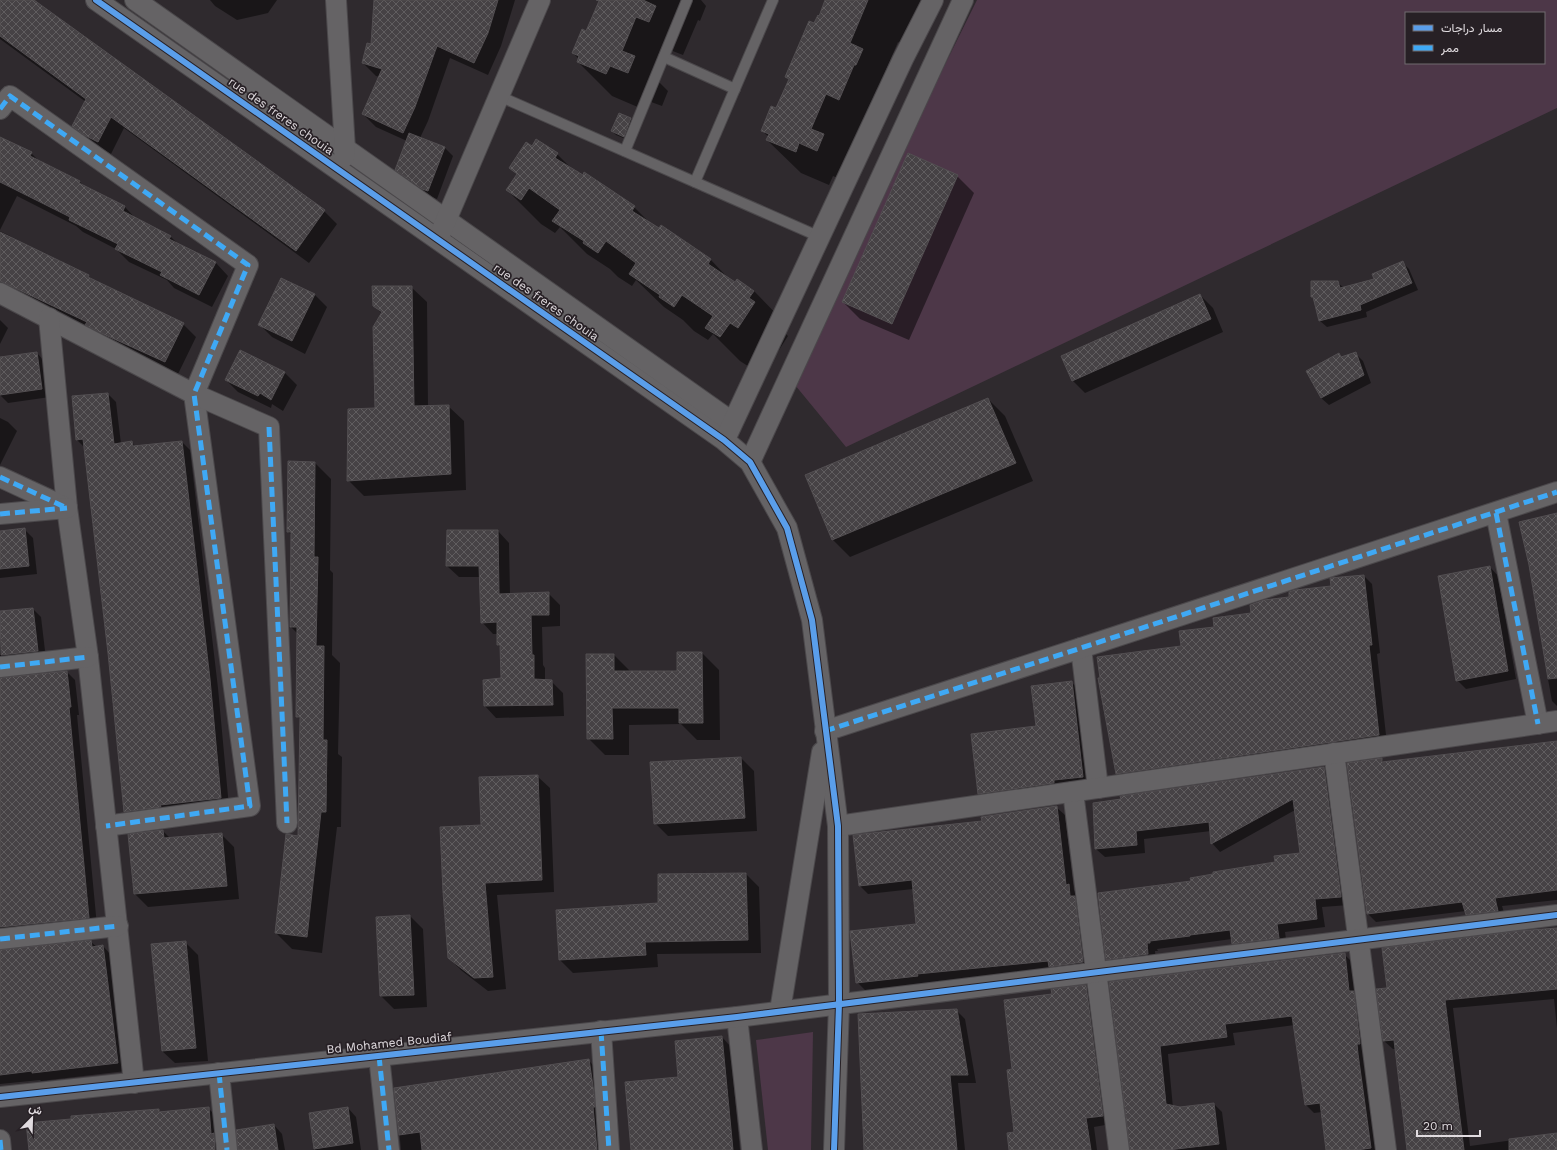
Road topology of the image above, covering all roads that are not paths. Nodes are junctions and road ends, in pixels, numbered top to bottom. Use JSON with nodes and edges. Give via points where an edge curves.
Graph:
{"nodes":[{"id":1,"x":96,"y":0,"type":"edge"},
{"id":2,"x":134,"y":0,"type":"edge"},
{"id":3,"x":336,"y":0,"type":"edge"},
{"id":4,"x":540,"y":0,"type":"edge"},
{"id":5,"x":687,"y":0,"type":"edge"},
{"id":6,"x":774,"y":0,"type":"edge"},
{"id":7,"x":932,"y":0,"type":"edge"},
{"id":8,"x":963,"y":0,"type":"edge"},
{"id":9,"x":664,"y":57,"type":"junction"},
{"id":10,"x":735,"y":89,"type":"junction"},
{"id":11,"x":499,"y":96,"type":"junction"},
{"id":12,"x":0,"y":109,"type":"edge"},
{"id":13,"x":345,"y":148,"type":"junction"},
{"id":14,"x":625,"y":151,"type":"junction"},
{"id":15,"x":343,"y":173,"type":"junction"},
{"id":16,"x":695,"y":182,"type":"junction"},
{"id":17,"x":446,"y":220,"type":"junction"},
{"id":18,"x":820,"y":237,"type":"junction"},
{"id":19,"x":438,"y":240,"type":"junction"},
{"id":20,"x":0,"y":293,"type":"edge"},
{"id":21,"x":49,"y":318,"type":"junction"},
{"id":22,"x":194,"y":394,"type":"junction"},
{"id":23,"x":732,"y":422,"type":"junction"},
{"id":24,"x":724,"y":440,"type":"junction"},
{"id":25,"x":750,"y":462,"type":"junction"},
{"id":26,"x":0,"y":477,"type":"edge"},
{"id":27,"x":1557,"y":492,"type":"edge"},
{"id":28,"x":67,"y":508,"type":"junction"},
{"id":29,"x":1496,"y":512,"type":"junction"},
{"id":30,"x":0,"y":514,"type":"edge"},
{"id":31,"x":1081,"y":648,"type":"junction"},
{"id":32,"x":88,"y":658,"type":"junction"},
{"id":33,"x":0,"y":667,"type":"edge"},
{"id":34,"x":1548,"y":722,"type":"edge"},
{"id":35,"x":825,"y":730,"type":"junction"},
{"id":36,"x":1334,"y":753,"type":"junction"},
{"id":37,"x":1098,"y":788,"type":"junction"},
{"id":38,"x":1073,"y":792,"type":"junction"},
{"id":39,"x":287,"y":823,"type":"dead end"},
{"id":40,"x":106,"y":826,"type":"junction"},
{"id":41,"x":838,"y":826,"type":"junction"},
{"id":42,"x":1557,"y":915,"type":"edge"},
{"id":43,"x":118,"y":926,"type":"junction"},
{"id":44,"x":0,"y":939,"type":"edge"},
{"id":45,"x":1359,"y":940,"type":"junction"},
{"id":46,"x":1096,"y":972,"type":"junction"},
{"id":47,"x":839,"y":1004,"type":"junction"},
{"id":48,"x":780,"y":1011,"type":"junction"},
{"id":49,"x":736,"y":1016,"type":"junction"},
{"id":50,"x":601,"y":1031,"type":"junction"},
{"id":51,"x":379,"y":1056,"type":"junction"},
{"id":52,"x":219,"y":1073,"type":"junction"},
{"id":53,"x":134,"y":1083,"type":"junction"},
{"id":54,"x":0,"y":1097,"type":"edge"},
{"id":55,"x":0,"y":1140,"type":"edge"},
{"id":56,"x":1,"y":1150,"type":"edge"},
{"id":57,"x":227,"y":1150,"type":"edge"},
{"id":58,"x":389,"y":1150,"type":"edge"},
{"id":59,"x":609,"y":1150,"type":"edge"},
{"id":60,"x":752,"y":1150,"type":"edge"},
{"id":61,"x":834,"y":1150,"type":"edge"},
{"id":62,"x":1119,"y":1150,"type":"edge"},
{"id":63,"x":1386,"y":1150,"type":"edge"}],
"edges":[{"from":1,"to":15,"type":"street","name":"rue des freres chouia"},
{"from":2,"to":13,"type":"street"},
{"from":3,"to":13,"type":"street"},
{"from":4,"to":11,"type":"street"},
{"from":5,"to":9,"type":"lane"},
{"from":6,"to":10,"type":"lane"},
{"from":7,"to":18,"type":"street"},
{"from":8,"to":25,"type":"street"},
{"from":9,"to":10,"type":"lane"},
{"from":9,"to":14,"type":"lane"},
{"from":10,"to":16,"type":"lane"},
{"from":11,"to":14,"type":"lane"},
{"from":11,"to":17,"type":"street"},
{"from":12,"to":22,"type":"street","via":[[10,96],[248,265]]},
{"from":13,"to":15,"type":"street"},
{"from":13,"to":17,"type":"street"},
{"from":14,"to":16,"type":"lane"},
{"from":15,"to":19,"type":"street","name":"rue des freres chouia"},
{"from":16,"to":18,"type":"lane"},
{"from":17,"to":19,"type":"street"},
{"from":17,"to":23,"type":"street"},
{"from":18,"to":23,"type":"street"},
{"from":19,"to":24,"type":"street","name":"rue des freres chouia"},
{"from":20,"to":21,"type":"street"},
{"from":21,"to":22,"type":"street"},
{"from":21,"to":28,"type":"street"},
{"from":22,"to":39,"type":"street","via":[[268,427]]},
{"from":22,"to":40,"type":"street","via":[[250,806]]},
{"from":23,"to":24,"type":"street"},
{"from":24,"to":25,"type":"street","name":"rue des freres chouia"},
{"from":25,"to":35,"type":"street","name":"rue des freres chouia","via":[[787,528],[791,542],[812,620]]},
{"from":26,"to":28,"type":"street"},
{"from":27,"to":29,"type":"street"},
{"from":28,"to":30,"type":"street"},
{"from":28,"to":32,"type":"street"},
{"from":29,"to":31,"type":"street"},
{"from":29,"to":34,"type":"street"},
{"from":31,"to":35,"type":"street"},
{"from":31,"to":37,"type":"street"},
{"from":32,"to":33,"type":"street"},
{"from":32,"to":40,"type":"street"},
{"from":34,"to":36,"type":"street"},
{"from":35,"to":41,"type":"street"},
{"from":35,"to":48,"type":"street"},
{"from":36,"to":37,"type":"street"},
{"from":36,"to":45,"type":"street"},
{"from":37,"to":38,"type":"street"},
{"from":38,"to":41,"type":"street"},
{"from":38,"to":46,"type":"street"},
{"from":40,"to":43,"type":"street"},
{"from":41,"to":47,"type":"street"},
{"from":42,"to":45,"type":"street","name":"Bd Mohamed Boudiaf"},
{"from":43,"to":44,"type":"street"},
{"from":43,"to":53,"type":"street"},
{"from":45,"to":46,"type":"street","name":"Bd Mohamed Boudiaf"},
{"from":45,"to":63,"type":"street"},
{"from":46,"to":47,"type":"street","name":"Bd Mohamed Boudiaf"},
{"from":46,"to":62,"type":"street"},
{"from":47,"to":48,"type":"street","name":"Bd Mohamed Boudiaf"},
{"from":47,"to":61,"type":"street"},
{"from":48,"to":49,"type":"street","name":"Bd Mohamed Boudiaf"},
{"from":49,"to":50,"type":"street","name":"Bd Mohamed Boudiaf"},
{"from":49,"to":60,"type":"street"},
{"from":50,"to":51,"type":"street","name":"Bd Mohamed Boudiaf"},
{"from":50,"to":59,"type":"street"},
{"from":51,"to":52,"type":"street","name":"Bd Mohamed Boudiaf"},
{"from":51,"to":58,"type":"street"},
{"from":52,"to":53,"type":"street","name":"Bd Mohamed Boudiaf"},
{"from":52,"to":57,"type":"street"},
{"from":53,"to":54,"type":"street","name":"Bd Mohamed Boudiaf"},
{"from":55,"to":56,"type":"street"}]}
